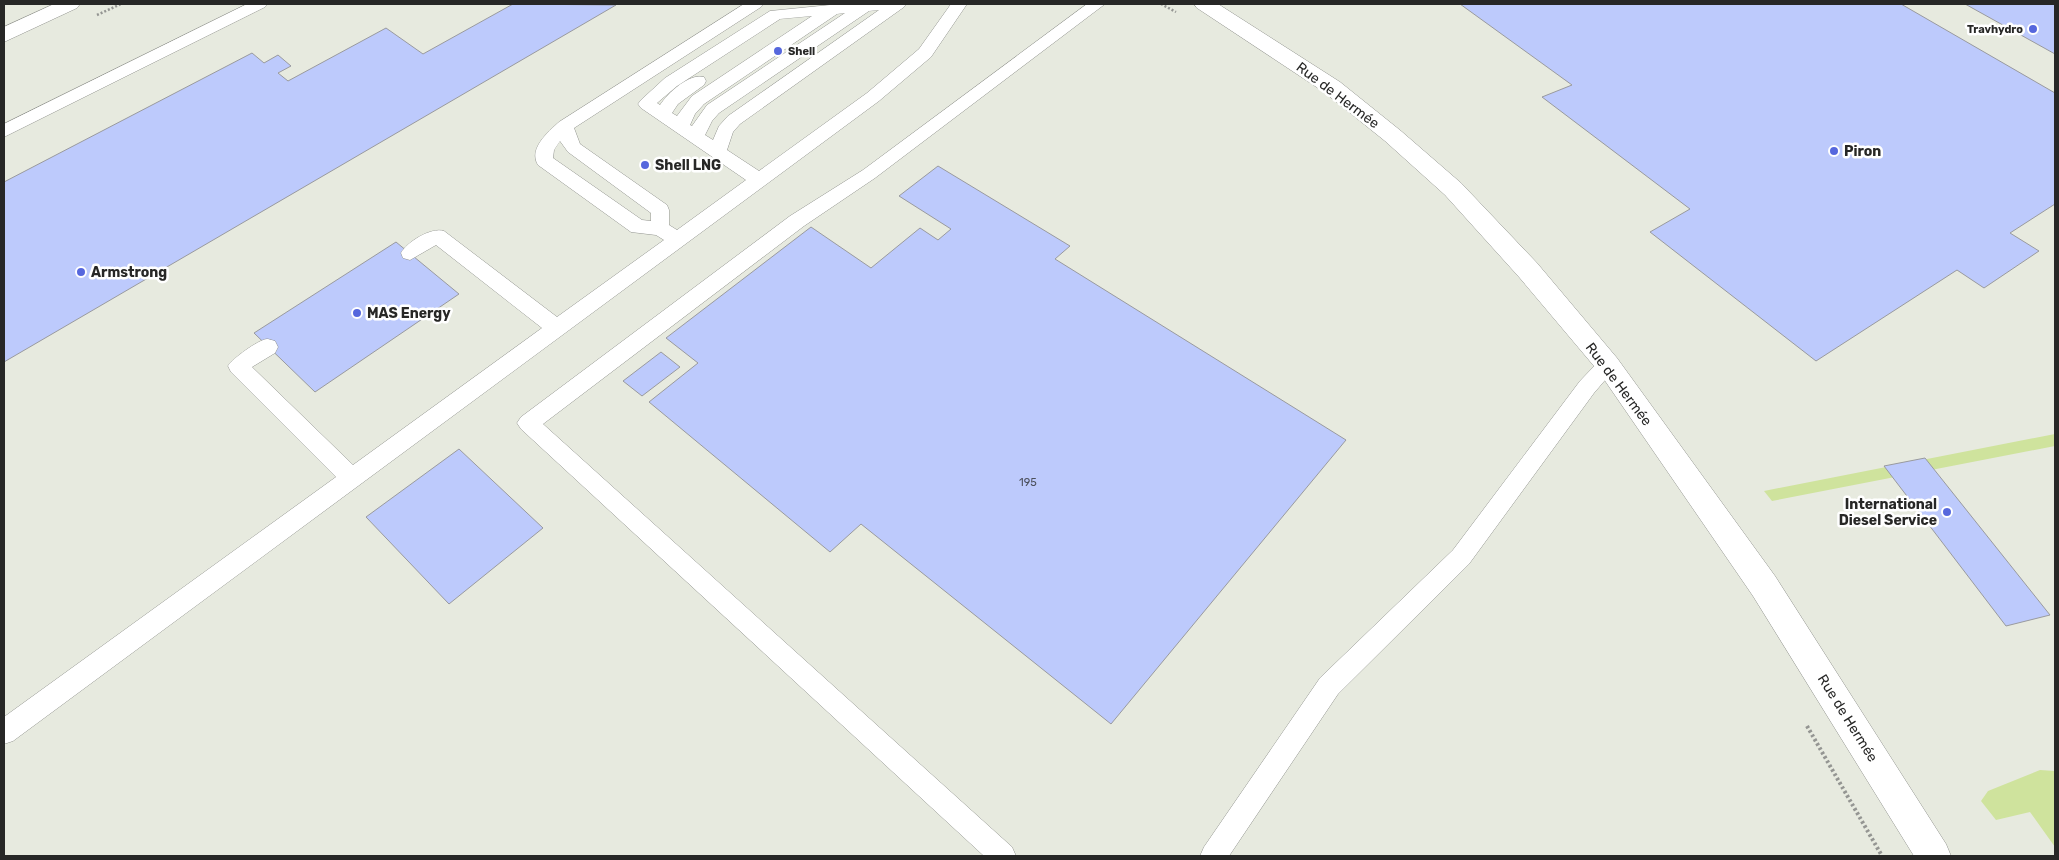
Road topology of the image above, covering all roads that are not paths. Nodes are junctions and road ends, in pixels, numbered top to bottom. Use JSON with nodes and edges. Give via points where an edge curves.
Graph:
{"nodes":[{"id":1,"x":70,"y":4,"type":"edge"},
{"id":2,"x":259,"y":4,"type":"edge"},
{"id":3,"x":755,"y":4,"type":"edge"},
{"id":4,"x":897,"y":4,"type":"edge"},
{"id":5,"x":959,"y":4,"type":"edge"},
{"id":6,"x":1096,"y":4,"type":"edge"},
{"id":7,"x":1204,"y":4,"type":"edge"},
{"id":8,"x":866,"y":6,"type":"junction"},
{"id":9,"x":835,"y":9,"type":"junction"},
{"id":10,"x":4,"y":35,"type":"edge"},
{"id":11,"x":565,"y":126,"type":"junction"},
{"id":12,"x":680,"y":127,"type":"junction"},
{"id":13,"x":4,"y":131,"type":"edge"},
{"id":14,"x":695,"y":137,"type":"junction"},
{"id":15,"x":717,"y":152,"type":"junction"},
{"id":16,"x":759,"y":180,"type":"junction"},
{"id":17,"x":660,"y":228,"type":"junction"},
{"id":18,"x":678,"y":240,"type":"junction"},
{"id":19,"x":410,"y":253,"type":"dead end"},
{"id":20,"x":557,"y":328,"type":"junction"},
{"id":21,"x":268,"y":347,"type":"dead end"},
{"id":22,"x":1608,"y":365,"type":"junction"},
{"id":23,"x":352,"y":478,"type":"junction"},
{"id":24,"x":4,"y":732,"type":"edge"},
{"id":25,"x":1003,"y":856,"type":"edge"},
{"id":26,"x":1213,"y":856,"type":"edge"},
{"id":27,"x":1934,"y":856,"type":"edge"}],
"edges":[{"from":1,"to":10,"type":"street"},
{"from":2,"to":13,"type":"lane"},
{"from":3,"to":11,"type":"lane"},
{"from":4,"to":8,"type":"lane"},
{"from":4,"to":15,"type":"lane","via":[[734,120],[725,130]]},
{"from":5,"to":16,"type":"lane","via":[[925,52],[873,97]]},
{"from":6,"to":25,"type":"lane","via":[[868,174],[789,227],[528,423]]},
{"from":7,"to":22,"type":"street","name":"Rue de Hermée","via":[[1332,87],[1453,189],[1528,270]]},
{"from":8,"to":9,"type":"lane"},
{"from":8,"to":14,"type":"lane","via":[[713,110],[704,118]]},
{"from":9,"to":12,"type":"lane","via":[[698,100]]},
{"from":9,"to":12,"type":"lane","via":[[776,14],[655,94],[647,104]]},
{"from":11,"to":17,"type":"lane","via":[[574,148],[660,210]]},
{"from":11,"to":17,"type":"lane","via":[[543,151],[544,161],[638,227]]},
{"from":12,"to":14,"type":"lane"},
{"from":14,"to":15,"type":"lane"},
{"from":15,"to":16,"type":"lane"},
{"from":16,"to":18,"type":"lane"},
{"from":17,"to":18,"type":"lane"},
{"from":18,"to":20,"type":"lane"},
{"from":19,"to":20,"type":"lane","via":[[436,236]]},
{"from":20,"to":23,"type":"lane"},
{"from":21,"to":23,"type":"lane","via":[[238,366]]},
{"from":22,"to":26,"type":"lane","via":[[1587,387],[1461,557],[1329,686]]},
{"from":22,"to":27,"type":"street","name":"Rue de Hermée","via":[[1764,586]]},
{"from":23,"to":24,"type":"lane"}]}
